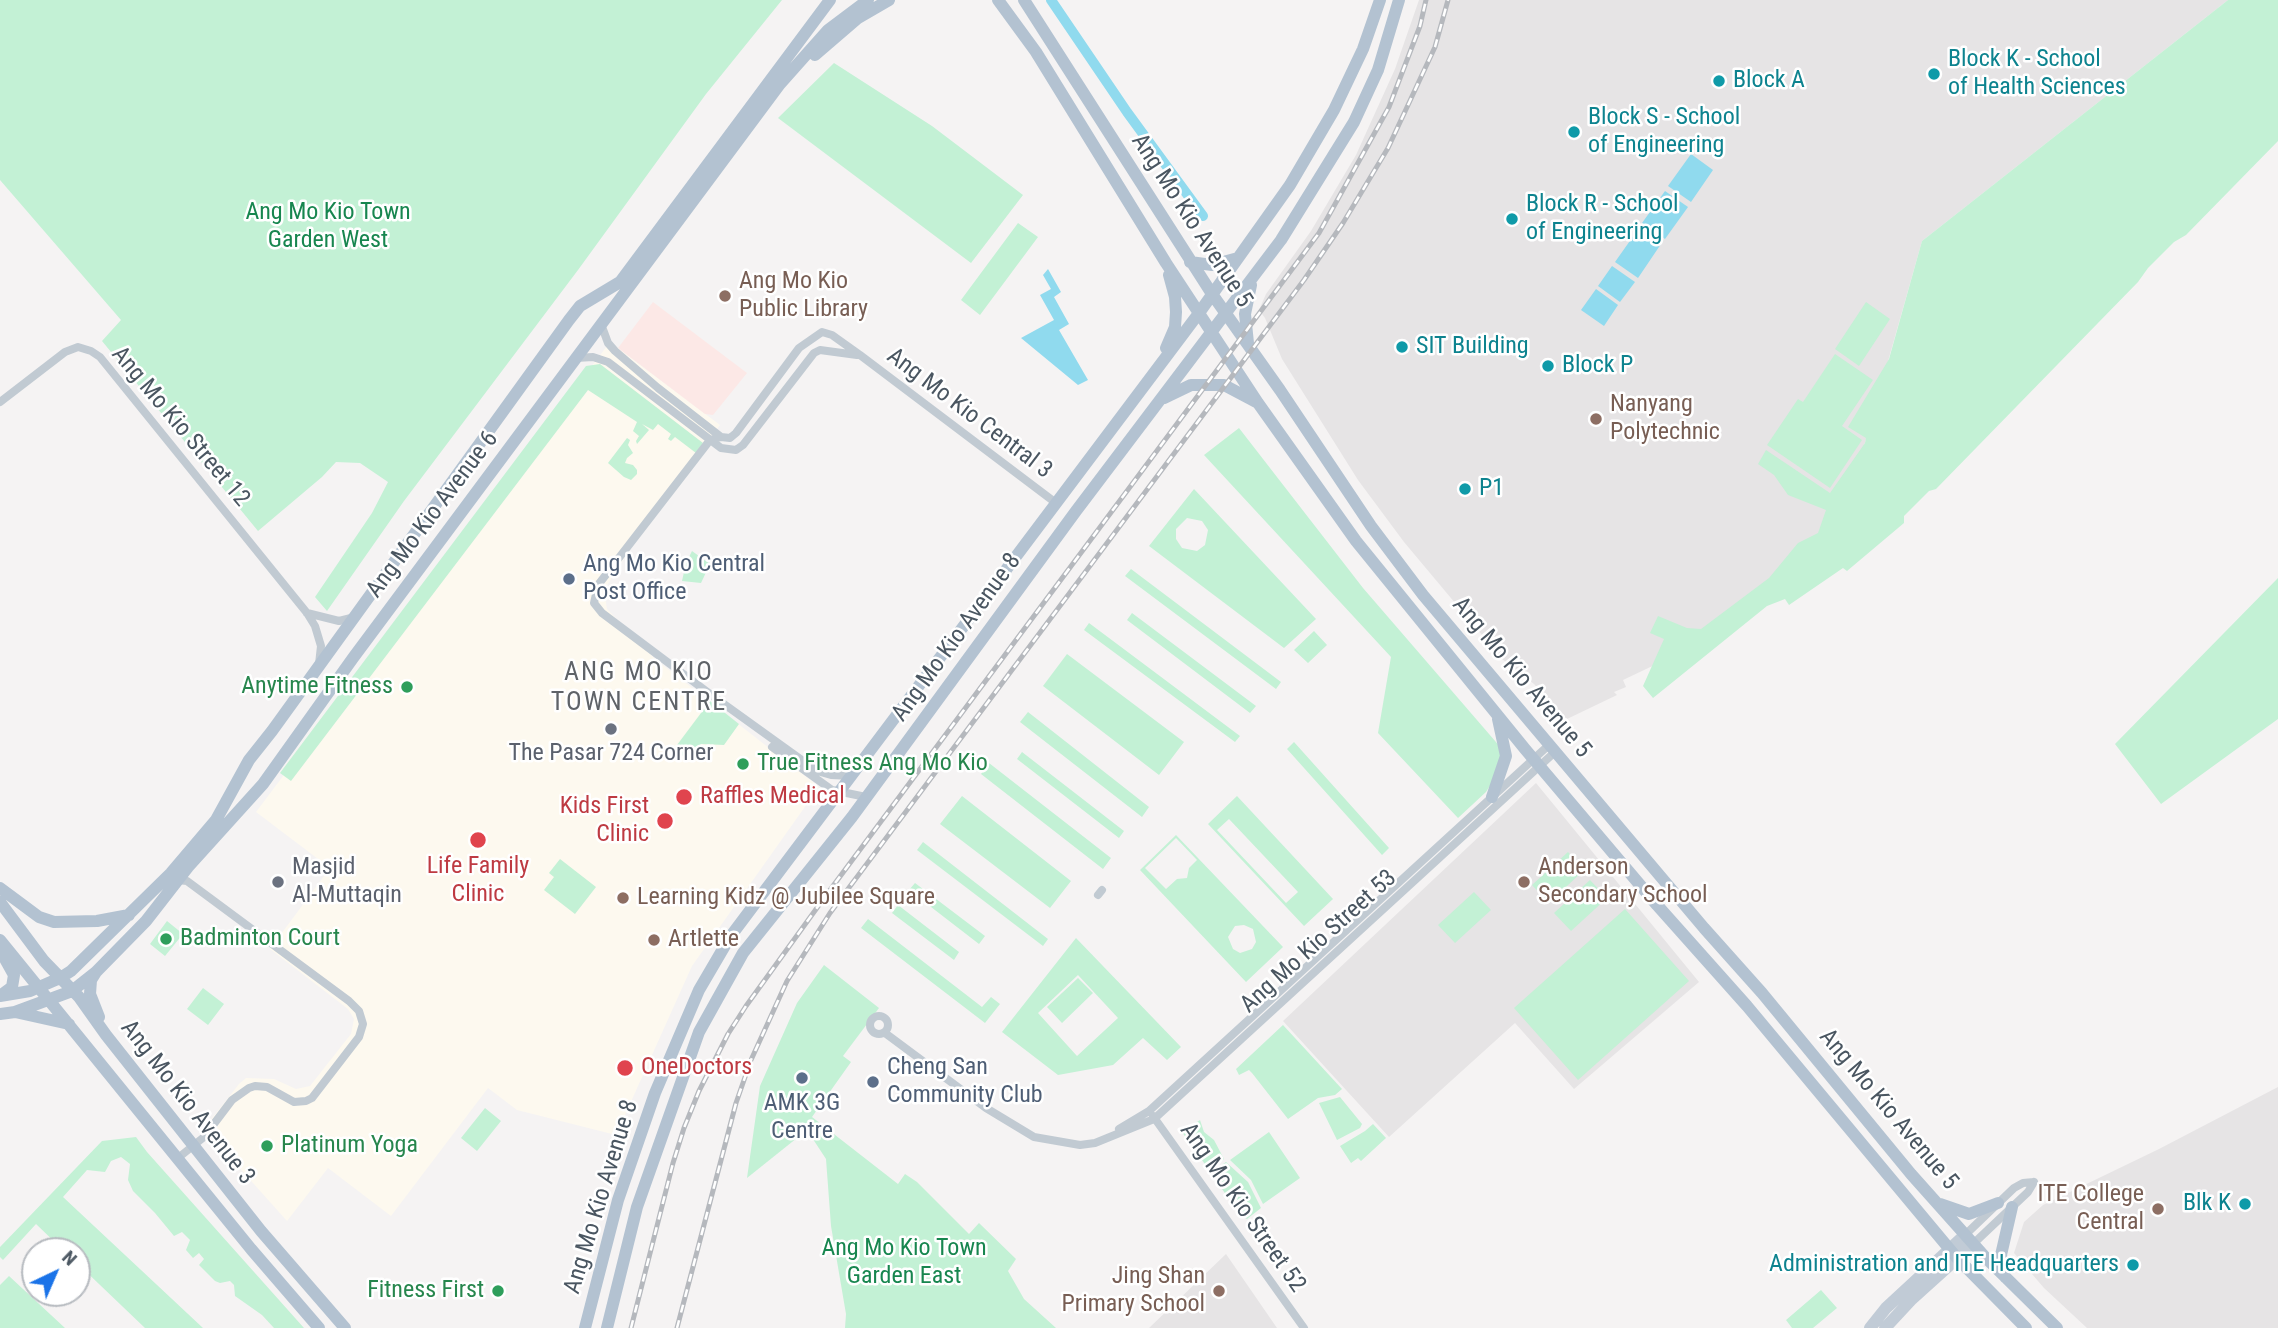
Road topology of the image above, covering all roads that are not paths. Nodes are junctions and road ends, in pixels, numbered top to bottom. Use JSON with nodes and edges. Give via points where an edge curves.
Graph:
{"nodes":[{"id":1,"x":830,"y":0,"type":"edge"},
{"id":2,"x":868,"y":0,"type":"edge"},
{"id":3,"x":889,"y":0,"type":"edge"},
{"id":4,"x":1024,"y":0,"type":"edge"},
{"id":5,"x":1380,"y":0,"type":"edge"},
{"id":6,"x":1399,"y":0,"type":"edge"},
{"id":7,"x":998,"y":1,"type":"edge"},
{"id":8,"x":780,"y":85,"type":"junction"},
{"id":9,"x":1238,"y":258,"type":"junction"},
{"id":10,"x":1190,"y":262,"type":"junction"},
{"id":11,"x":1166,"y":263,"type":"junction"},
{"id":12,"x":1251,"y":282,"type":"junction"},
{"id":13,"x":1212,"y":295,"type":"junction"},
{"id":14,"x":1199,"y":313,"type":"junction"},
{"id":15,"x":1226,"y":315,"type":"junction"},
{"id":16,"x":601,"y":324,"type":"junction"},
{"id":17,"x":1213,"y":333,"type":"junction"},
{"id":18,"x":1249,"y":347,"type":"junction"},
{"id":19,"x":860,"y":355,"type":"junction"},
{"id":20,"x":576,"y":358,"type":"junction"},
{"id":21,"x":1159,"y":365,"type":"junction"},
{"id":22,"x":1163,"y":398,"type":"junction"},
{"id":23,"x":0,"y":402,"type":"edge"},
{"id":24,"x":1258,"y":403,"type":"junction"},
{"id":25,"x":721,"y":436,"type":"junction"},
{"id":26,"x":709,"y":440,"type":"junction"},
{"id":27,"x":1056,"y":503,"type":"junction"},
{"id":28,"x":307,"y":613,"type":"junction"},
{"id":29,"x":355,"y":617,"type":"junction"},
{"id":30,"x":319,"y":667,"type":"junction"},
{"id":31,"x":917,"y":690,"type":"junction"},
{"id":32,"x":935,"y":703,"type":"junction"},
{"id":33,"x":1495,"y":712,"type":"junction"},
{"id":34,"x":752,"y":725,"type":"junction"},
{"id":35,"x":1553,"y":748,"type":"junction"},
{"id":36,"x":1537,"y":762,"type":"junction"},
{"id":37,"x":853,"y":776,"type":"junction"},
{"id":38,"x":840,"y":793,"type":"junction"},
{"id":39,"x":866,"y":797,"type":"junction"},
{"id":40,"x":1492,"y":797,"type":"junction"},
{"id":41,"x":182,"y":881,"type":"junction"},
{"id":42,"x":0,"y":888,"type":"edge"},
{"id":43,"x":0,"y":902,"type":"edge"},
{"id":44,"x":131,"y":915,"type":"junction"},
{"id":45,"x":0,"y":940,"type":"edge"},
{"id":46,"x":0,"y":950,"type":"edge"},
{"id":47,"x":96,"y":972,"type":"junction"},
{"id":48,"x":60,"y":978,"type":"junction"},
{"id":49,"x":39,"y":986,"type":"junction"},
{"id":50,"x":72,"y":991,"type":"junction"},
{"id":51,"x":1762,"y":993,"type":"junction"},
{"id":52,"x":0,"y":996,"type":"edge"},
{"id":53,"x":49,"y":1000,"type":"junction"},
{"id":54,"x":1747,"y":1006,"type":"junction"},
{"id":55,"x":15,"y":1012,"type":"junction"},
{"id":56,"x":0,"y":1014,"type":"edge"},
{"id":57,"x":69,"y":1024,"type":"junction"},
{"id":58,"x":887,"y":1030,"type":"dead end"},
{"id":59,"x":106,"y":1035,"type":"junction"},
{"id":60,"x":1152,"y":1115,"type":"junction"},
{"id":61,"x":195,"y":1146,"type":"junction"},
{"id":62,"x":178,"y":1158,"type":"junction"},
{"id":63,"x":1998,"y":1203,"type":"junction"},
{"id":64,"x":1939,"y":1204,"type":"junction"},
{"id":65,"x":2012,"y":1207,"type":"junction"},
{"id":66,"x":1969,"y":1239,"type":"junction"},
{"id":67,"x":1954,"y":1253,"type":"junction"},
{"id":68,"x":2005,"y":1278,"type":"junction"},
{"id":69,"x":319,"y":1328,"type":"edge"},
{"id":70,"x":345,"y":1328,"type":"edge"},
{"id":71,"x":585,"y":1328,"type":"edge"},
{"id":72,"x":607,"y":1328,"type":"edge"},
{"id":73,"x":1304,"y":1328,"type":"edge"},
{"id":74,"x":1870,"y":1328,"type":"edge"},
{"id":75,"x":1885,"y":1328,"type":"edge"},
{"id":76,"x":2026,"y":1328,"type":"edge"},
{"id":77,"x":2057,"y":1328,"type":"edge"}],
"edges":[{"from":1,"to":29,"type":"main road","name":"Ang Mo Kio Avenue 6","via":[[620,282],[580,306],[569,320]]},
{"from":2,"to":8,"type":"main road","name":"Ang Mo Kio Avenue 6","via":[[828,30]]},
{"from":3,"to":8,"type":"main road","via":[[858,18]]},
{"from":4,"to":10,"type":"main road","name":"Ang Mo Kio Avenue 5"},
{"from":5,"to":9,"type":"main road","name":"Ang Mo Kio Avenue 8","via":[[1334,110]]},
{"from":6,"to":12,"type":"main road","name":"Ang Mo Kio Avenue 8","via":[[1378,70],[1354,122],[1306,204]]},
{"from":7,"to":11,"type":"main road","name":"Ang Mo Kio Avenue 5","via":[[1036,52]]},
{"from":8,"to":16,"type":"main road","name":"Ang Mo Kio Avenue 6"},
{"from":9,"to":10,"type":"main road","via":[[1212,265]]},
{"from":9,"to":13,"type":"main road","name":"Ang Mo Kio Avenue 8"},
{"from":10,"to":13,"type":"main road","name":"Ang Mo Kio Avenue 5"},
{"from":11,"to":14,"type":"main road","name":"Ang Mo Kio Avenue 5"},
{"from":11,"to":21,"type":"main road","via":[[1177,312]]},
{"from":12,"to":15,"type":"main road","name":"Ang Mo Kio Avenue 8"},
{"from":12,"to":18,"type":"main road","via":[[1245,313]]},
{"from":13,"to":14,"type":"main road","name":"Ang Mo Kio Avenue 8"},
{"from":13,"to":15,"type":"main road","name":"Ang Mo Kio Avenue 5"},
{"from":14,"to":17,"type":"main road","name":"Ang Mo Kio Avenue 5"},
{"from":14,"to":21,"type":"main road","name":"Ang Mo Kio Avenue 8"},
{"from":15,"to":17,"type":"main road","name":"Ang Mo Kio Avenue 8"},
{"from":15,"to":18,"type":"main road","name":"Ang Mo Kio Avenue 5"},
{"from":16,"to":20,"type":"main road","name":"Ang Mo Kio Avenue 6"},
{"from":16,"to":25,"type":"street","via":[[615,351]]},
{"from":17,"to":22,"type":"main road","name":"Ang Mo Kio Avenue 8"},
{"from":17,"to":24,"type":"main road","name":"Ang Mo Kio Avenue 5"},
{"from":18,"to":35,"type":"main road","name":"Ang Mo Kio Avenue 5","via":[[1378,536]]},
{"from":19,"to":25,"type":"street","name":"Ang Mo Kio Central 3","via":[[822,332],[799,348],[736,433],[730,438]]},
{"from":19,"to":26,"type":"street","name":"Ang Mo Kio Central 3","via":[[820,350],[809,356],[743,445],[729,450]]},
{"from":19,"to":27,"type":"street","name":"Ang Mo Kio Central 3"},
{"from":20,"to":26,"type":"street","via":[[608,362]]},
{"from":20,"to":41,"type":"main road","name":"Ang Mo Kio Avenue 6","via":[[263,784],[188,867]]},
{"from":21,"to":27,"type":"main road","name":"Ang Mo Kio Avenue 8"},
{"from":22,"to":24,"type":"main road","via":[[1191,385],[1224,385]]},
{"from":22,"to":32,"type":"main road","name":"Ang Mo Kio Avenue 8"},
{"from":23,"to":28,"type":"street","name":"Ang Mo Kio Street 12","via":[[65,352],[91,351]]},
{"from":24,"to":33,"type":"main road","name":"Ang Mo Kio Avenue 5","via":[[1356,541]]},
{"from":25,"to":26,"type":"street"},
{"from":26,"to":34,"type":"street","via":[[598,585],[594,603]]},
{"from":27,"to":31,"type":"main road","name":"Ang Mo Kio Avenue 8"},
{"from":28,"to":29,"type":"street","via":[[339,621]]},
{"from":28,"to":30,"type":"street","name":"Ang Mo Kio Street 12","via":[[321,646]]},
{"from":29,"to":30,"type":"main road","name":"Ang Mo Kio Avenue 6"},
{"from":30,"to":44,"type":"main road","name":"Ang Mo Kio Avenue 6","via":[[249,760],[216,820]]},
{"from":31,"to":32,"type":"main road","via":[[922,704]]},
{"from":31,"to":37,"type":"main road","name":"Ang Mo Kio Avenue 8"},
{"from":32,"to":39,"type":"main road","name":"Ang Mo Kio Avenue 8"},
{"from":33,"to":36,"type":"main road","name":"Ang Mo Kio Avenue 5"},
{"from":33,"to":40,"type":"main road","via":[[1506,757]]},
{"from":34,"to":37,"type":"street","via":[[817,771]]},
{"from":34,"to":38,"type":"street","via":[[765,741]]},
{"from":35,"to":36,"type":"street","name":"Ang Mo Kio Street 53"},
{"from":35,"to":51,"type":"main road","name":"Ang Mo Kio Avenue 5"},
{"from":36,"to":40,"type":"street","name":"Ang Mo Kio Street 53"},
{"from":36,"to":54,"type":"main road","name":"Ang Mo Kio Avenue 5"},
{"from":36,"to":60,"type":"street","name":"Ang Mo Kio Street 53"},
{"from":37,"to":38,"type":"main road","name":"Ang Mo Kio Avenue 8"},
{"from":38,"to":39,"type":"street"},
{"from":38,"to":71,"type":"main road","name":"Ang Mo Kio Avenue 8","via":[[730,937],[699,990],[655,1093],[618,1200]]},
{"from":39,"to":72,"type":"main road","name":"Ang Mo Kio Avenue 8","via":[[743,953],[699,1032],[637,1207]]},
{"from":40,"to":60,"type":"street","name":"Ang Mo Kio Street 53"},
{"from":41,"to":47,"type":"main road","name":"Ang Mo Kio Avenue 6"},
{"from":41,"to":61,"type":"street","via":[[349,1001],[363,1024],[359,1037],[312,1098],[294,1102],[267,1087],[249,1088],[232,1100]]},
{"from":42,"to":44,"type":"main road","via":[[39,917],[54,922]]},
{"from":43,"to":48,"type":"main road","name":"Ang Mo Kio Avenue 3"},
{"from":44,"to":48,"type":"main road","name":"Ang Mo Kio Avenue 6"},
{"from":45,"to":49,"type":"main road","name":"Ang Mo Kio Avenue 3"},
{"from":46,"to":52,"type":"main road","via":[[14,975],[12,987]]},
{"from":47,"to":50,"type":"main road","name":"Ang Mo Kio Avenue 6"},
{"from":47,"to":59,"type":"main road","via":[[90,994]]},
{"from":48,"to":49,"type":"main road","name":"Ang Mo Kio Avenue 6"},
{"from":48,"to":50,"type":"main road","name":"Ang Mo Kio Avenue 3"},
{"from":49,"to":52,"type":"main road","name":"Ang Mo Kio Avenue 6"},
{"from":49,"to":53,"type":"main road","name":"Ang Mo Kio Avenue 3"},
{"from":50,"to":53,"type":"main road","name":"Ang Mo Kio Avenue 6"},
{"from":50,"to":59,"type":"main road","name":"Ang Mo Kio Avenue 3"},
{"from":51,"to":54,"type":"main road","via":[[1760,1003]]},
{"from":51,"to":64,"type":"main road","name":"Ang Mo Kio Avenue 5"},
{"from":53,"to":55,"type":"main road","name":"Ang Mo Kio Avenue 6"},
{"from":53,"to":57,"type":"main road","name":"Ang Mo Kio Avenue 3"},
{"from":54,"to":67,"type":"main road","name":"Ang Mo Kio Avenue 5"},
{"from":55,"to":56,"type":"main road","name":"Ang Mo Kio Avenue 6"},
{"from":55,"to":57,"type":"main road"},
{"from":57,"to":62,"type":"main road","name":"Ang Mo Kio Avenue 3"},
{"from":58,"to":60,"type":"street","name":"Ang Mo Kio Street 53","via":[[986,1108],[1034,1137],[1095,1143]]},
{"from":59,"to":61,"type":"main road","name":"Ang Mo Kio Avenue 3"},
{"from":60,"to":73,"type":"street","name":"Ang Mo Kio Street 52"},
{"from":61,"to":62,"type":"street"},
{"from":61,"to":70,"type":"main road","name":"Ang Mo Kio Avenue 3"},
{"from":62,"to":69,"type":"main road","name":"Ang Mo Kio Avenue 3"},
{"from":63,"to":64,"type":"main road","via":[[1969,1214]]},
{"from":63,"to":65,"type":"street","via":[[2022,1183],[2034,1182]]},
{"from":63,"to":66,"type":"street"},
{"from":64,"to":66,"type":"main road","name":"Ang Mo Kio Avenue 5"},
{"from":65,"to":66,"type":"street"},
{"from":65,"to":68,"type":"main road","via":[[2001,1255]]},
{"from":66,"to":67,"type":"main road"},
{"from":66,"to":68,"type":"main road","name":"Ang Mo Kio Avenue 5"},
{"from":67,"to":74,"type":"main road","via":[[1886,1308]]},
{"from":67,"to":75,"type":"main road"},
{"from":67,"to":76,"type":"main road","name":"Ang Mo Kio Avenue 5"},
{"from":68,"to":77,"type":"main road","name":"Ang Mo Kio Avenue 5"}]}
